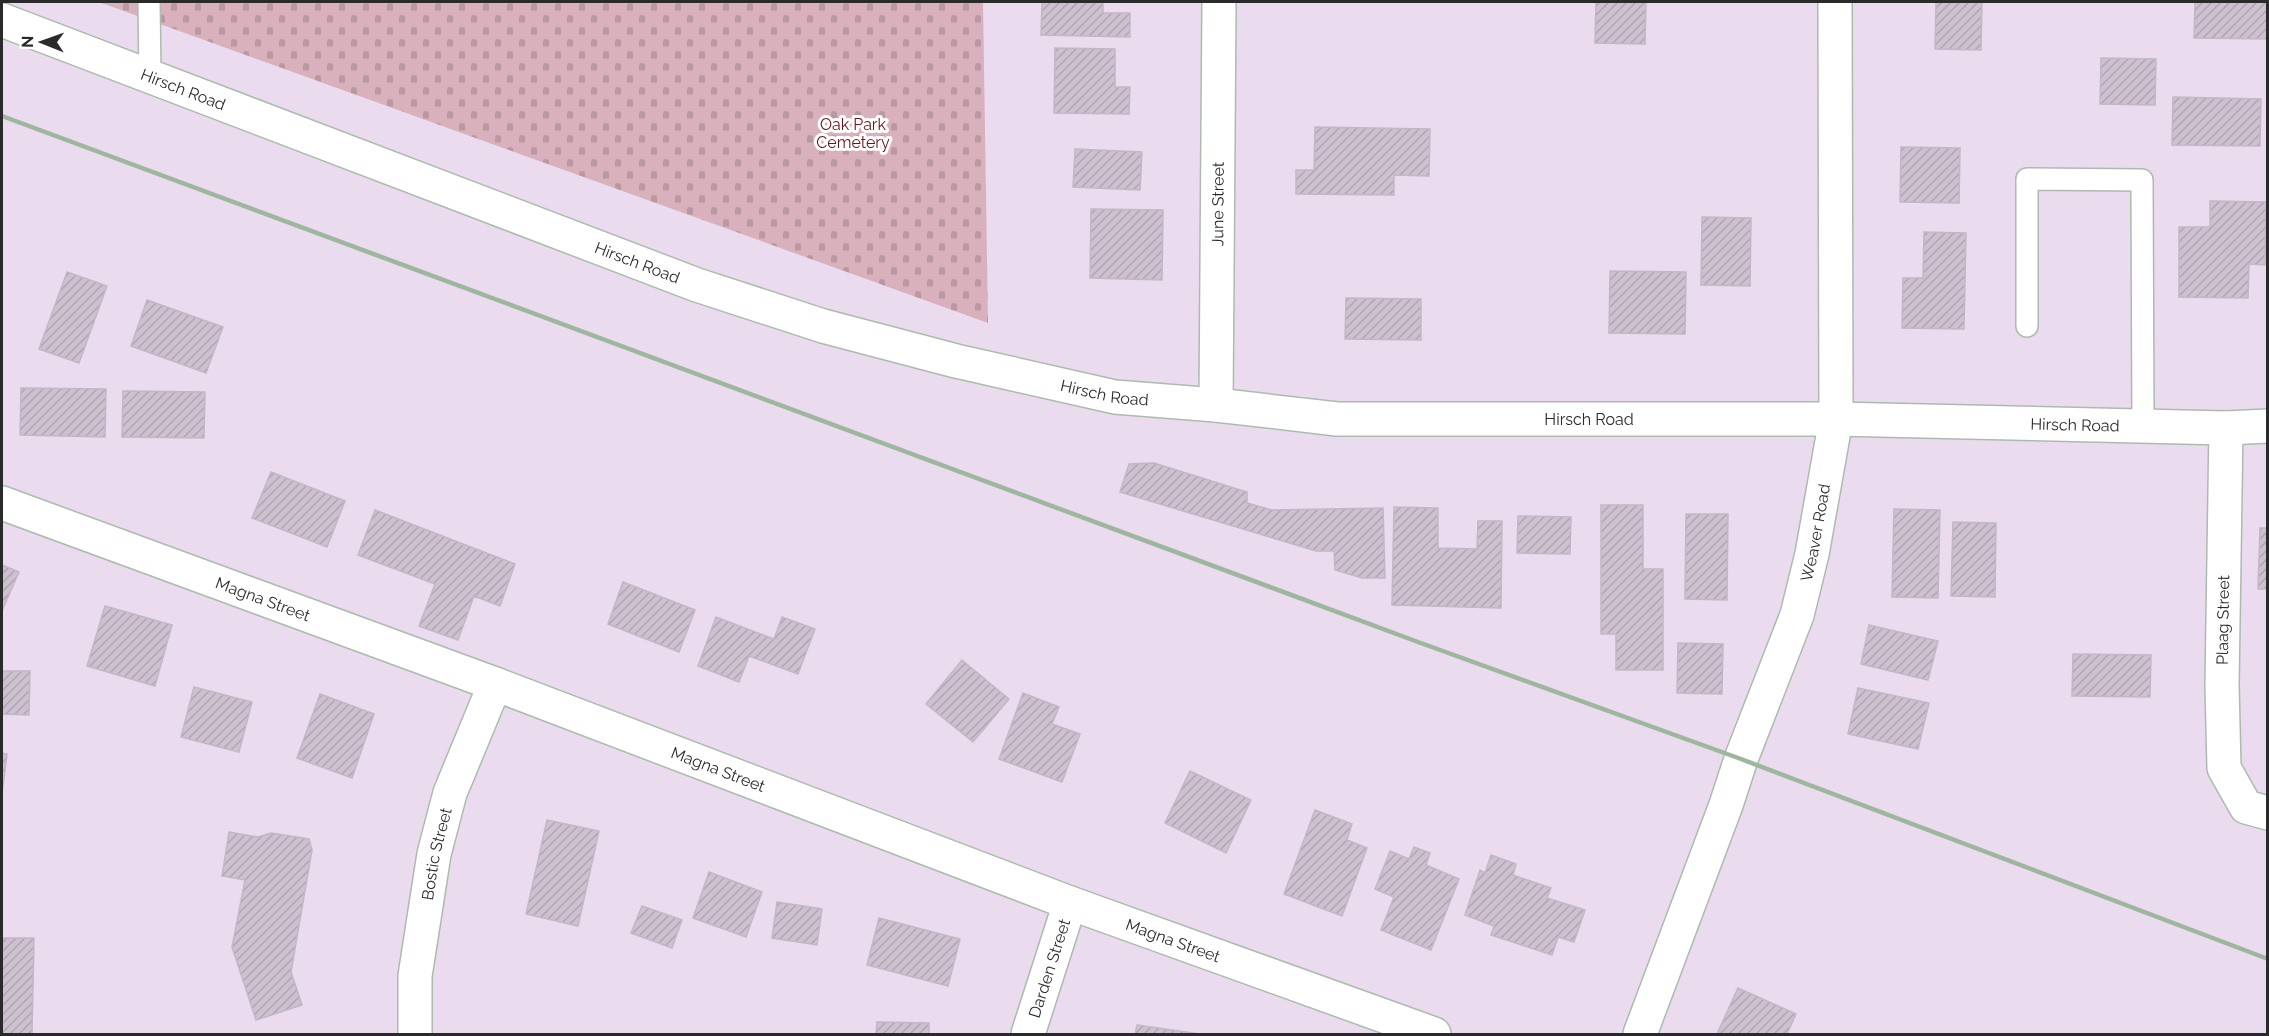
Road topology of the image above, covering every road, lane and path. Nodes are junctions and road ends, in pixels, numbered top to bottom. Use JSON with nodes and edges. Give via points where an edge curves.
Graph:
{"nodes":[{"id":1,"x":149,"y":2,"type":"edge"},
{"id":2,"x":1219,"y":2,"type":"edge"},
{"id":3,"x":1835,"y":2,"type":"edge"},
{"id":4,"x":2,"y":20,"type":"edge"},
{"id":5,"x":150,"y":76,"type":"junction"},
{"id":6,"x":2027,"y":326,"type":"dead end"},
{"id":7,"x":1216,"y":405,"type":"junction"},
{"id":8,"x":1836,"y":419,"type":"junction"},
{"id":9,"x":2143,"y":426,"type":"junction"},
{"id":10,"x":2268,"y":426,"type":"edge"},
{"id":11,"x":2226,"y":428,"type":"junction"},
{"id":12,"x":2,"y":503,"type":"edge"},
{"id":13,"x":495,"y":684,"type":"junction"},
{"id":14,"x":2257,"y":810,"type":"edge"},
{"id":15,"x":1070,"y":903,"type":"junction"},
{"id":16,"x":415,"y":1035,"type":"edge"},
{"id":17,"x":1028,"y":1035,"type":"edge"},
{"id":18,"x":1434,"y":1035,"type":"edge"},
{"id":19,"x":1640,"y":1035,"type":"edge"}],
"edges":[{"from":1,"to":5,"type":"lane"},
{"from":2,"to":7,"type":"street","name":"June Street"},
{"from":3,"to":8,"type":"street","name":"Weaver Road"},
{"from":4,"to":5,"type":"street","name":"Hirsch Road"},
{"from":5,"to":7,"type":"street","name":"Hirsch Road","via":[[697,285],[823,326],[1115,398]]},
{"from":6,"to":9,"type":"lane","via":[[2027,179],[2142,180]]},
{"from":7,"to":8,"type":"street","name":"Hirsch Road","via":[[1337,419]]},
{"from":8,"to":9,"type":"street","name":"Hirsch Road"},
{"from":8,"to":19,"type":"street","name":"Weaver Road","via":[[1797,615]]},
{"from":9,"to":11,"type":"street","name":"Hirsch Road"},
{"from":10,"to":11,"type":"street","name":"Hirsch Road"},
{"from":11,"to":14,"type":"street","name":"Plaag Street","via":[[2224,768]]},
{"from":12,"to":13,"type":"street","name":"Magna Street"},
{"from":13,"to":15,"type":"street","name":"Magna Street"},
{"from":13,"to":16,"type":"street","name":"Bostic Street","via":[[450,793],[434,854],[415,976]]},
{"from":15,"to":17,"type":"street","name":"Darden Street"},
{"from":15,"to":18,"type":"street","name":"Magna Street"}]}
